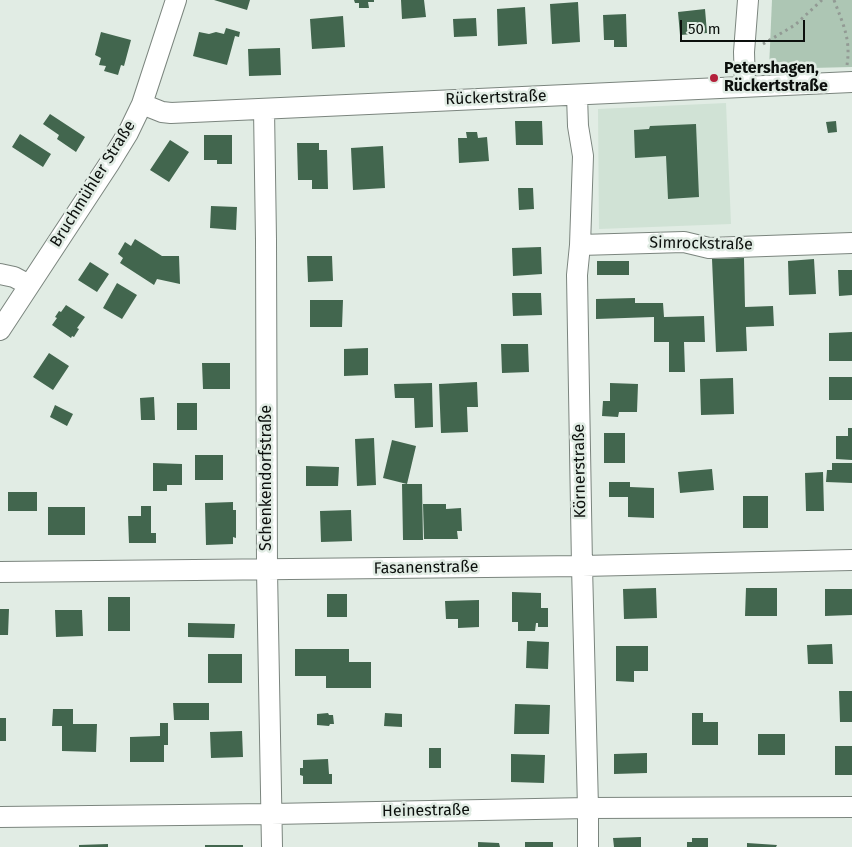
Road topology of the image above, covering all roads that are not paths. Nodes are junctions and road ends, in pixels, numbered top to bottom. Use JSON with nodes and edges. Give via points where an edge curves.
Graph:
{"nodes":[{"id":1,"x":176,"y":0,"type":"edge"},
{"id":2,"x":748,"y":0,"type":"edge"},
{"id":3,"x":848,"y":82,"type":"edge"},
{"id":4,"x":745,"y":86,"type":"junction"},
{"id":5,"x":577,"y":95,"type":"junction"},
{"id":6,"x":142,"y":104,"type":"junction"},
{"id":7,"x":264,"y":108,"type":"junction"},
{"id":8,"x":852,"y":243,"type":"edge"},
{"id":9,"x":580,"y":245,"type":"junction"},
{"id":10,"x":0,"y":274,"type":"edge"},
{"id":11,"x":29,"y":285,"type":"junction"},
{"id":12,"x":0,"y":330,"type":"edge"},
{"id":13,"x":852,"y":560,"type":"edge"},
{"id":14,"x":582,"y":566,"type":"junction"},
{"id":15,"x":267,"y":570,"type":"junction"},
{"id":16,"x":0,"y":572,"type":"edge"},
{"id":17,"x":852,"y":807,"type":"edge"},
{"id":18,"x":588,"y":808,"type":"junction"},
{"id":19,"x":271,"y":814,"type":"junction"},
{"id":20,"x":0,"y":817,"type":"edge"},
{"id":21,"x":272,"y":847,"type":"edge"},
{"id":22,"x":588,"y":847,"type":"edge"}],
"edges":[{"from":1,"to":6,"type":"street","name":"Bruchmühler Straße"},
{"from":2,"to":4,"type":"street"},
{"from":3,"to":4,"type":"street","name":"Rückertstraße"},
{"from":4,"to":5,"type":"street","name":"Rückertstraße"},
{"from":5,"to":7,"type":"street","name":"Rückertstraße"},
{"from":5,"to":9,"type":"street","name":"Körnerstraße","via":[[583,156]]},
{"from":6,"to":7,"type":"street","name":"Rückertstraße","via":[[171,113]]},
{"from":6,"to":11,"type":"street","name":"Bruchmühler Straße","via":[[109,164]]},
{"from":7,"to":15,"type":"street","name":"Schenkendorfstraße"},
{"from":8,"to":9,"type":"street","name":"Simrockstraße","via":[[709,248],[684,242]]},
{"from":9,"to":14,"type":"street","name":"Körnerstraße","via":[[577,275]]},
{"from":10,"to":11,"type":"street"},
{"from":11,"to":12,"type":"street","name":"Bruchmühler Straße"},
{"from":13,"to":14,"type":"street","name":"Fasanenstraße"},
{"from":14,"to":15,"type":"street","name":"Fasanenstraße"},
{"from":14,"to":18,"type":"street","name":"Körnerstraße"},
{"from":15,"to":16,"type":"street","name":"Fasanenstraße"},
{"from":15,"to":19,"type":"street","name":"Schenkendorfstraße"},
{"from":17,"to":18,"type":"street","name":"Heinestraße"},
{"from":18,"to":19,"type":"street","name":"Heinestraße"},
{"from":18,"to":22,"type":"street","name":"Körnerstraße"},
{"from":19,"to":20,"type":"street","name":"Heinestraße"},
{"from":19,"to":21,"type":"street","name":"Schenkendorfstraße"}]}
